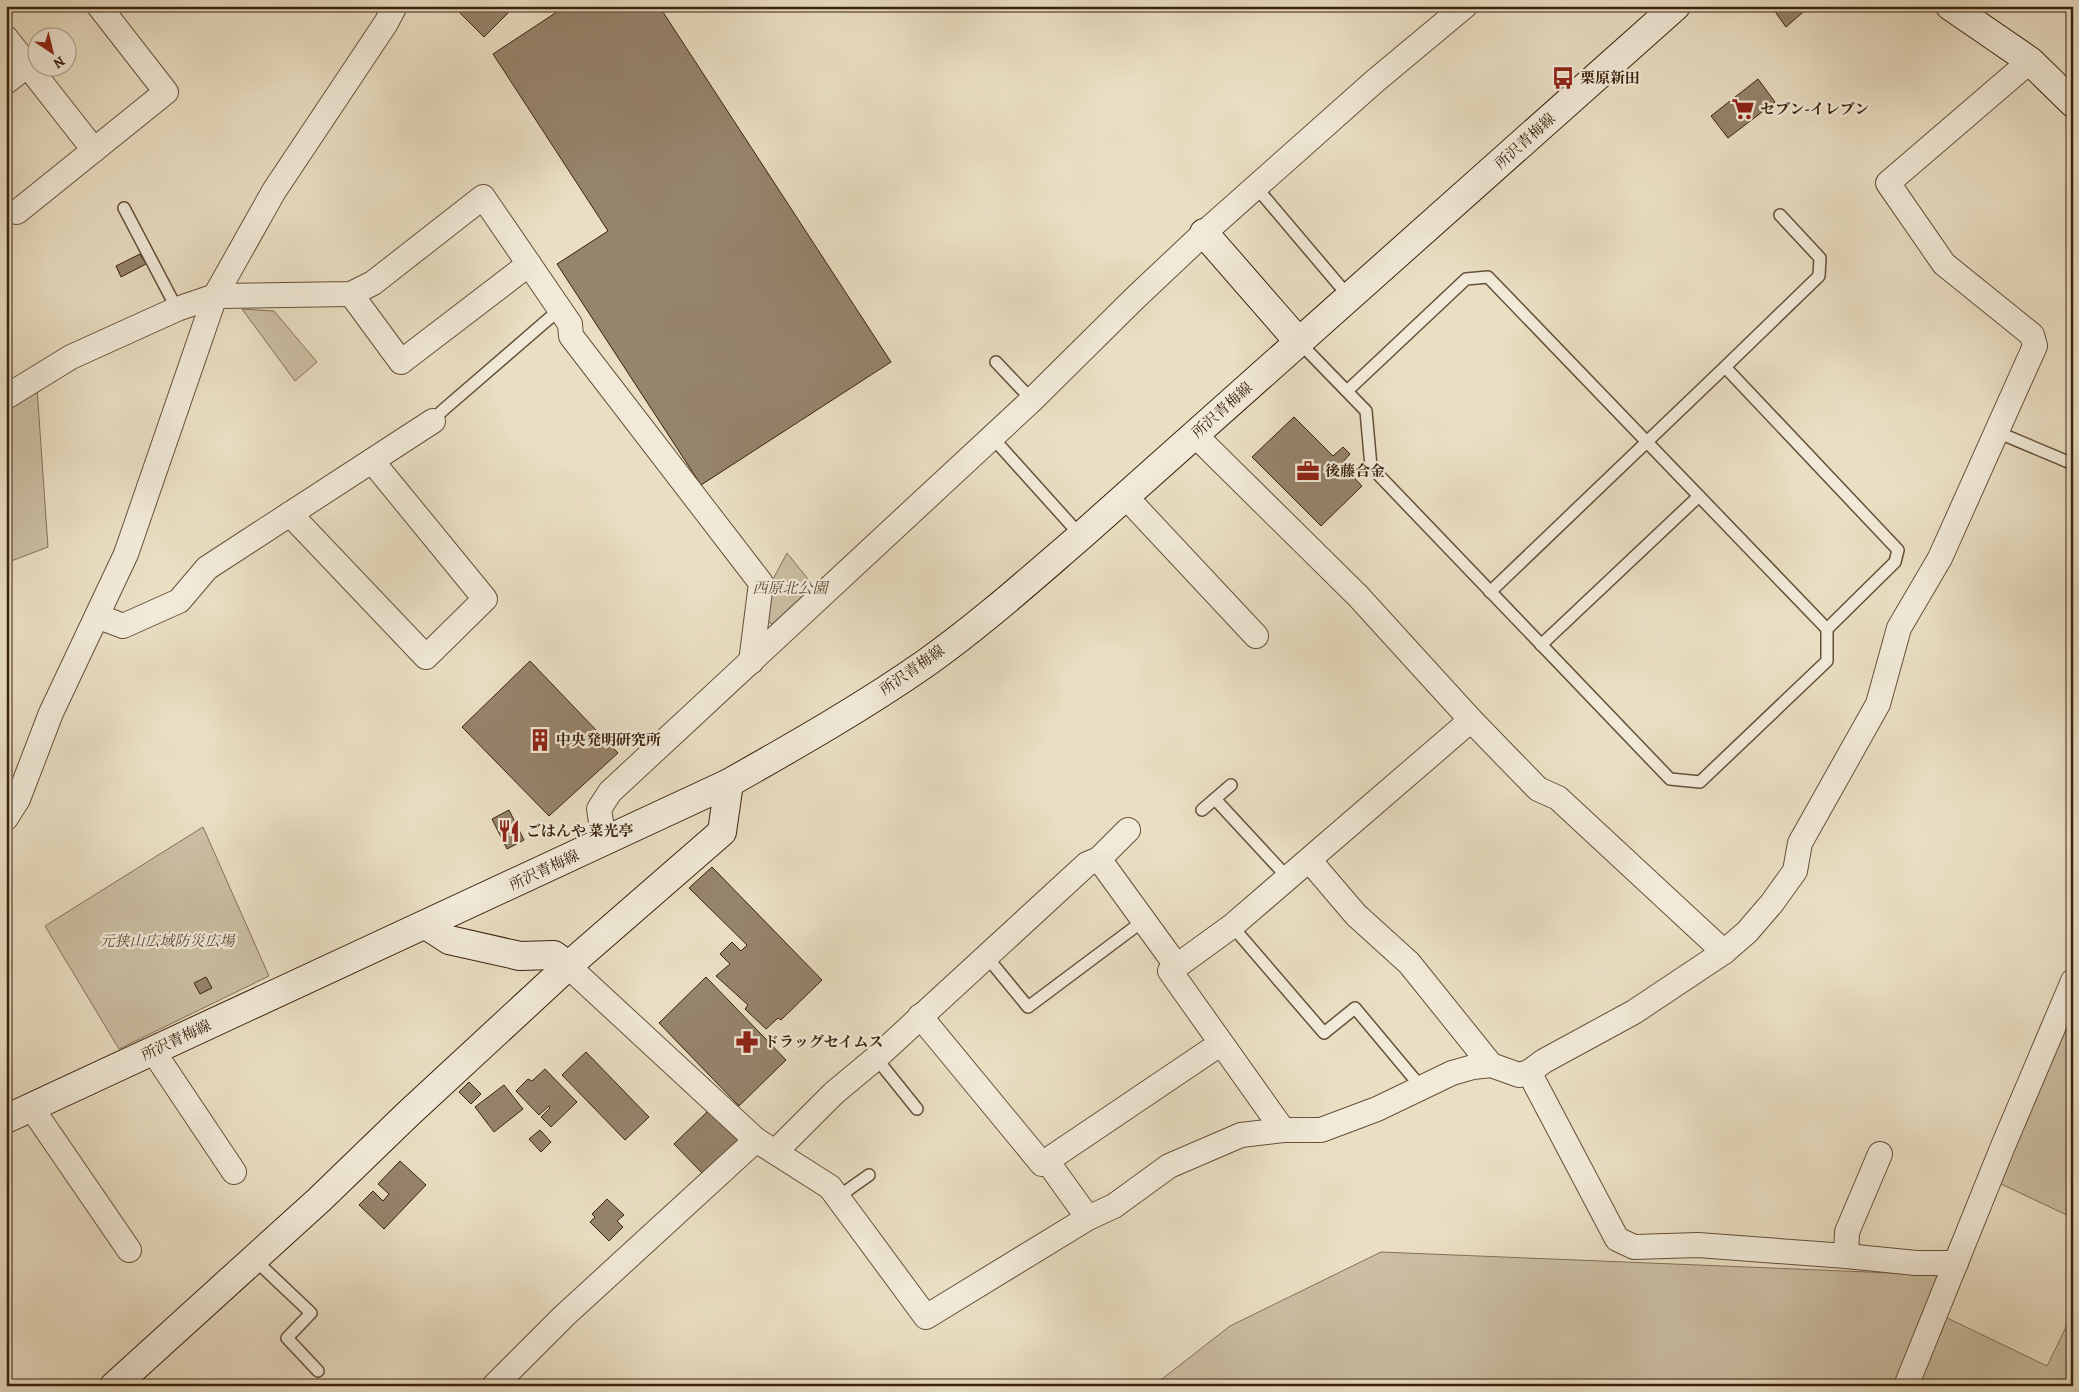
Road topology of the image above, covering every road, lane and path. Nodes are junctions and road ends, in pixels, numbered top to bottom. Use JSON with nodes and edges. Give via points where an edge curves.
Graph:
{"nodes":[{"id":1,"x":99,"y":6,"type":"edge"},
{"id":2,"x":396,"y":6,"type":"edge"},
{"id":3,"x":1465,"y":6,"type":"edge"},
{"id":4,"x":1676,"y":6,"type":"edge"},
{"id":5,"x":1950,"y":6,"type":"edge"},
{"id":6,"x":6,"y":38,"type":"edge"},
{"id":7,"x":2030,"y":61,"type":"junction"},
{"id":8,"x":28,"y":65,"type":"joint"},
{"id":9,"x":38,"y":78,"type":"edge"},
{"id":10,"x":6,"y":82,"type":"edge"},
{"id":11,"x":2073,"y":103,"type":"edge"},
{"id":12,"x":94,"y":150,"type":"junction"},
{"id":13,"x":1256,"y":187,"type":"junction"},
{"id":14,"x":124,"y":208,"type":"dead end"},
{"id":15,"x":17,"y":212,"type":"dead end"},
{"id":16,"x":1780,"y":215,"type":"dead end"},
{"id":17,"x":1204,"y":233,"type":"junction"},
{"id":18,"x":529,"y":264,"type":"junction"},
{"id":19,"x":351,"y":294,"type":"junction"},
{"id":20,"x":215,"y":296,"type":"junction"},
{"id":21,"x":1350,"y":298,"type":"junction"},
{"id":22,"x":177,"y":309,"type":"junction"},
{"id":23,"x":560,"y":310,"type":"junction"},
{"id":24,"x":1299,"y":342,"type":"junction"},
{"id":25,"x":996,"y":362,"type":"dead end"},
{"id":26,"x":1725,"y":367,"type":"junction"},
{"id":27,"x":1347,"y":391,"type":"junction"},
{"id":28,"x":6,"y":396,"type":"edge"},
{"id":29,"x":1032,"y":400,"type":"junction"},
{"id":30,"x":433,"y":421,"type":"joint"},
{"id":31,"x":1997,"y":432,"type":"junction"},
{"id":32,"x":1194,"y":434,"type":"junction"},
{"id":33,"x":992,"y":437,"type":"junction"},
{"id":34,"x":1646,"y":442,"type":"junction"},
{"id":35,"x":372,"y":461,"type":"junction"},
{"id":36,"x":2073,"y":464,"type":"edge"},
{"id":37,"x":1125,"y":496,"type":"junction"},
{"id":38,"x":1699,"y":496,"type":"junction"},
{"id":39,"x":290,"y":514,"type":"junction"},
{"id":40,"x":1081,"y":536,"type":"junction"},
{"id":41,"x":1490,"y":592,"type":"junction"},
{"id":42,"x":97,"y":616,"type":"junction"},
{"id":43,"x":1827,"y":629,"type":"junction"},
{"id":44,"x":1256,"y":636,"type":"dead end"},
{"id":45,"x":1541,"y":645,"type":"junction"},
{"id":46,"x":751,"y":662,"type":"junction"},
{"id":47,"x":1471,"y":720,"type":"junction"},
{"id":48,"x":729,"y":783,"type":"junction"},
{"id":49,"x":1231,"y":785,"type":"dead end"},
{"id":50,"x":1215,"y":799,"type":"junction"},
{"id":51,"x":1202,"y":810,"type":"dead end"},
{"id":52,"x":6,"y":818,"type":"edge"},
{"id":53,"x":1128,"y":830,"type":"dead end"},
{"id":54,"x":604,"y":841,"type":"junction"},
{"id":55,"x":1099,"y":859,"type":"junction"},
{"id":56,"x":1310,"y":861,"type":"junction"},
{"id":57,"x":1288,"y":879,"type":"junction"},
{"id":58,"x":1143,"y":921,"type":"junction"},
{"id":59,"x":426,"y":925,"type":"junction"},
{"id":60,"x":1232,"y":926,"type":"junction"},
{"id":61,"x":1724,"y":952,"type":"junction"},
{"id":62,"x":987,"y":957,"type":"junction"},
{"id":63,"x":1176,"y":965,"type":"junction"},
{"id":64,"x":568,"y":966,"type":"junction"},
{"id":65,"x":2073,"y":981,"type":"edge"},
{"id":66,"x":920,"y":1016,"type":"junction"},
{"id":67,"x":1220,"y":1044,"type":"junction"},
{"id":68,"x":153,"y":1051,"type":"junction"},
{"id":69,"x":876,"y":1058,"type":"junction"},
{"id":70,"x":1491,"y":1065,"type":"junction"},
{"id":71,"x":1529,"y":1072,"type":"junction"},
{"id":72,"x":1422,"y":1087,"type":"junction"},
{"id":73,"x":31,"y":1107,"type":"junction"},
{"id":74,"x":917,"y":1109,"type":"dead end"},
{"id":75,"x":6,"y":1119,"type":"edge"},
{"id":76,"x":1283,"y":1130,"type":"junction"},
{"id":77,"x":766,"y":1146,"type":"junction"},
{"id":78,"x":1880,"y":1154,"type":"dead end"},
{"id":79,"x":1047,"y":1161,"type":"junction"},
{"id":80,"x":234,"y":1172,"type":"dead end"},
{"id":81,"x":869,"y":1175,"type":"dead end"},
{"id":82,"x":838,"y":1197,"type":"junction"},
{"id":83,"x":1088,"y":1218,"type":"junction"},
{"id":84,"x":129,"y":1250,"type":"dead end"},
{"id":85,"x":1846,"y":1256,"type":"junction"},
{"id":86,"x":254,"y":1260,"type":"junction"},
{"id":87,"x":1956,"y":1263,"type":"junction"},
{"id":88,"x":318,"y":1371,"type":"dead end"},
{"id":89,"x":114,"y":1386,"type":"edge"},
{"id":90,"x":494,"y":1386,"type":"edge"},
{"id":91,"x":1906,"y":1386,"type":"edge"}],
"edges":[{"from":1,"to":12,"type":"street","via":[[166,92]]},
{"from":2,"to":20,"type":"street","via":[[274,191]]},
{"from":3,"to":13,"type":"street"},
{"from":4,"to":21,"type":"main road","name":"所沢青梅線"},
{"from":5,"to":7,"type":"main road"},
{"from":6,"to":8,"type":"street"},
{"from":7,"to":11,"type":"main road"},
{"from":7,"to":31,"type":"street","via":[[1888,183],[1944,264],[2032,335],[2036,346]]},
{"from":8,"to":10,"type":"street"},
{"from":9,"to":12,"type":"street"},
{"from":12,"to":15,"type":"street"},
{"from":13,"to":17,"type":"street"},
{"from":13,"to":21,"type":"lane"},
{"from":14,"to":22,"type":"lane"},
{"from":16,"to":26,"type":"lane","via":[[1820,258],[1819,276]]},
{"from":17,"to":24,"type":"main road"},
{"from":17,"to":29,"type":"street"},
{"from":18,"to":19,"type":"street","via":[[483,197],[373,283]]},
{"from":18,"to":19,"type":"street","via":[[401,362]]},
{"from":18,"to":23,"type":"street"},
{"from":19,"to":20,"type":"street"},
{"from":20,"to":22,"type":"street"},
{"from":20,"to":42,"type":"street","via":[[126,554]]},
{"from":21,"to":24,"type":"main road","name":"所沢青梅線"},
{"from":22,"to":28,"type":"street","via":[[71,358]]},
{"from":23,"to":30,"type":"lane"},
{"from":23,"to":46,"type":"street","via":[[570,324],[571,336],[761,583]]},
{"from":24,"to":27,"type":"lane"},
{"from":24,"to":32,"type":"main road","name":"所沢青梅線"},
{"from":25,"to":29,"type":"lane"},
{"from":26,"to":34,"type":"lane"},
{"from":26,"to":43,"type":"lane","via":[[1898,550],[1895,562]]},
{"from":27,"to":34,"type":"lane","via":[[1466,279],[1488,277]]},
{"from":27,"to":41,"type":"lane","via":[[1366,411],[1371,467]]},
{"from":29,"to":33,"type":"street"},
{"from":30,"to":35,"type":"street"},
{"from":31,"to":36,"type":"lane"},
{"from":31,"to":61,"type":"street","via":[[1940,558],[1899,628],[1878,704],[1800,843],[1795,872],[1772,903]]},
{"from":32,"to":37,"type":"main road","name":"所沢青梅線"},
{"from":32,"to":47,"type":"street","via":[[1358,596]]},
{"from":33,"to":40,"type":"lane"},
{"from":33,"to":46,"type":"street"},
{"from":34,"to":38,"type":"lane"},
{"from":34,"to":41,"type":"lane"},
{"from":35,"to":39,"type":"street"},
{"from":35,"to":39,"type":"street","via":[[485,599],[426,657]]},
{"from":37,"to":40,"type":"main road","name":"所沢青梅線"},
{"from":37,"to":44,"type":"street"},
{"from":38,"to":43,"type":"lane"},
{"from":38,"to":45,"type":"lane"},
{"from":39,"to":42,"type":"street","via":[[207,568],[179,601],[123,626]]},
{"from":40,"to":48,"type":"main road","name":"所沢青梅線","via":[[927,662],[836,722]]},
{"from":41,"to":45,"type":"lane"},
{"from":42,"to":52,"type":"street","via":[[51,713],[18,799]]},
{"from":43,"to":45,"type":"lane","via":[[1827,661],[1700,782],[1670,780]]},
{"from":46,"to":54,"type":"street","via":[[610,792],[599,809]]},
{"from":47,"to":56,"type":"street"},
{"from":47,"to":61,"type":"street","via":[[1538,789],[1558,798]]},
{"from":48,"to":54,"type":"main road","name":"所沢青梅線"},
{"from":48,"to":64,"type":"main road","via":[[722,832]]},
{"from":49,"to":50,"type":"lane"},
{"from":50,"to":51,"type":"lane"},
{"from":50,"to":57,"type":"lane"},
{"from":53,"to":55,"type":"street"},
{"from":54,"to":59,"type":"main road","name":"所沢青梅線"},
{"from":55,"to":58,"type":"street"},
{"from":55,"to":62,"type":"street","via":[[1087,864]]},
{"from":56,"to":57,"type":"street"},
{"from":56,"to":70,"type":"street","via":[[1356,915],[1409,963]]},
{"from":57,"to":60,"type":"street"},
{"from":58,"to":62,"type":"lane","via":[[1028,1007]]},
{"from":58,"to":63,"type":"street"},
{"from":59,"to":64,"type":"main road","via":[[449,940],[520,956],[554,955]]},
{"from":59,"to":68,"type":"main road","name":"所沢青梅線"},
{"from":60,"to":63,"type":"street"},
{"from":60,"to":72,"type":"lane","via":[[1324,1033],[1355,1008]]},
{"from":61,"to":71,"type":"street","via":[[1634,1012]]},
{"from":62,"to":66,"type":"street"},
{"from":63,"to":67,"type":"street","via":[[1170,970]]},
{"from":64,"to":77,"type":"street"},
{"from":64,"to":86,"type":"main road"},
{"from":65,"to":87,"type":"street"},
{"from":66,"to":69,"type":"street"},
{"from":66,"to":79,"type":"street","via":[[1042,1164]]},
{"from":67,"to":76,"type":"street"},
{"from":67,"to":79,"type":"street"},
{"from":68,"to":73,"type":"main road","name":"所沢青梅線"},
{"from":68,"to":80,"type":"street"},
{"from":69,"to":74,"type":"lane"},
{"from":69,"to":77,"type":"street"},
{"from":70,"to":71,"type":"street","via":[[1519,1075]]},
{"from":70,"to":72,"type":"street","via":[[1452,1073]]},
{"from":71,"to":85,"type":"street","via":[[1617,1238],[1634,1247],[1698,1245]]},
{"from":72,"to":76,"type":"street","via":[[1364,1115],[1321,1130]]},
{"from":73,"to":75,"type":"main road","name":"所沢青梅線"},
{"from":73,"to":84,"type":"street"},
{"from":76,"to":83,"type":"street","via":[[1240,1135],[1169,1166],[1114,1206]]},
{"from":77,"to":82,"type":"street","via":[[830,1187]]},
{"from":77,"to":90,"type":"street","via":[[564,1316]]},
{"from":78,"to":85,"type":"street","via":[[1847,1232]]},
{"from":79,"to":83,"type":"street"},
{"from":81,"to":82,"type":"lane"},
{"from":82,"to":83,"type":"street","via":[[926,1317]]},
{"from":85,"to":87,"type":"street","via":[[1916,1263]]},
{"from":86,"to":88,"type":"lane","via":[[311,1313],[288,1338]]},
{"from":86,"to":89,"type":"main road"},
{"from":87,"to":91,"type":"street"}]}
